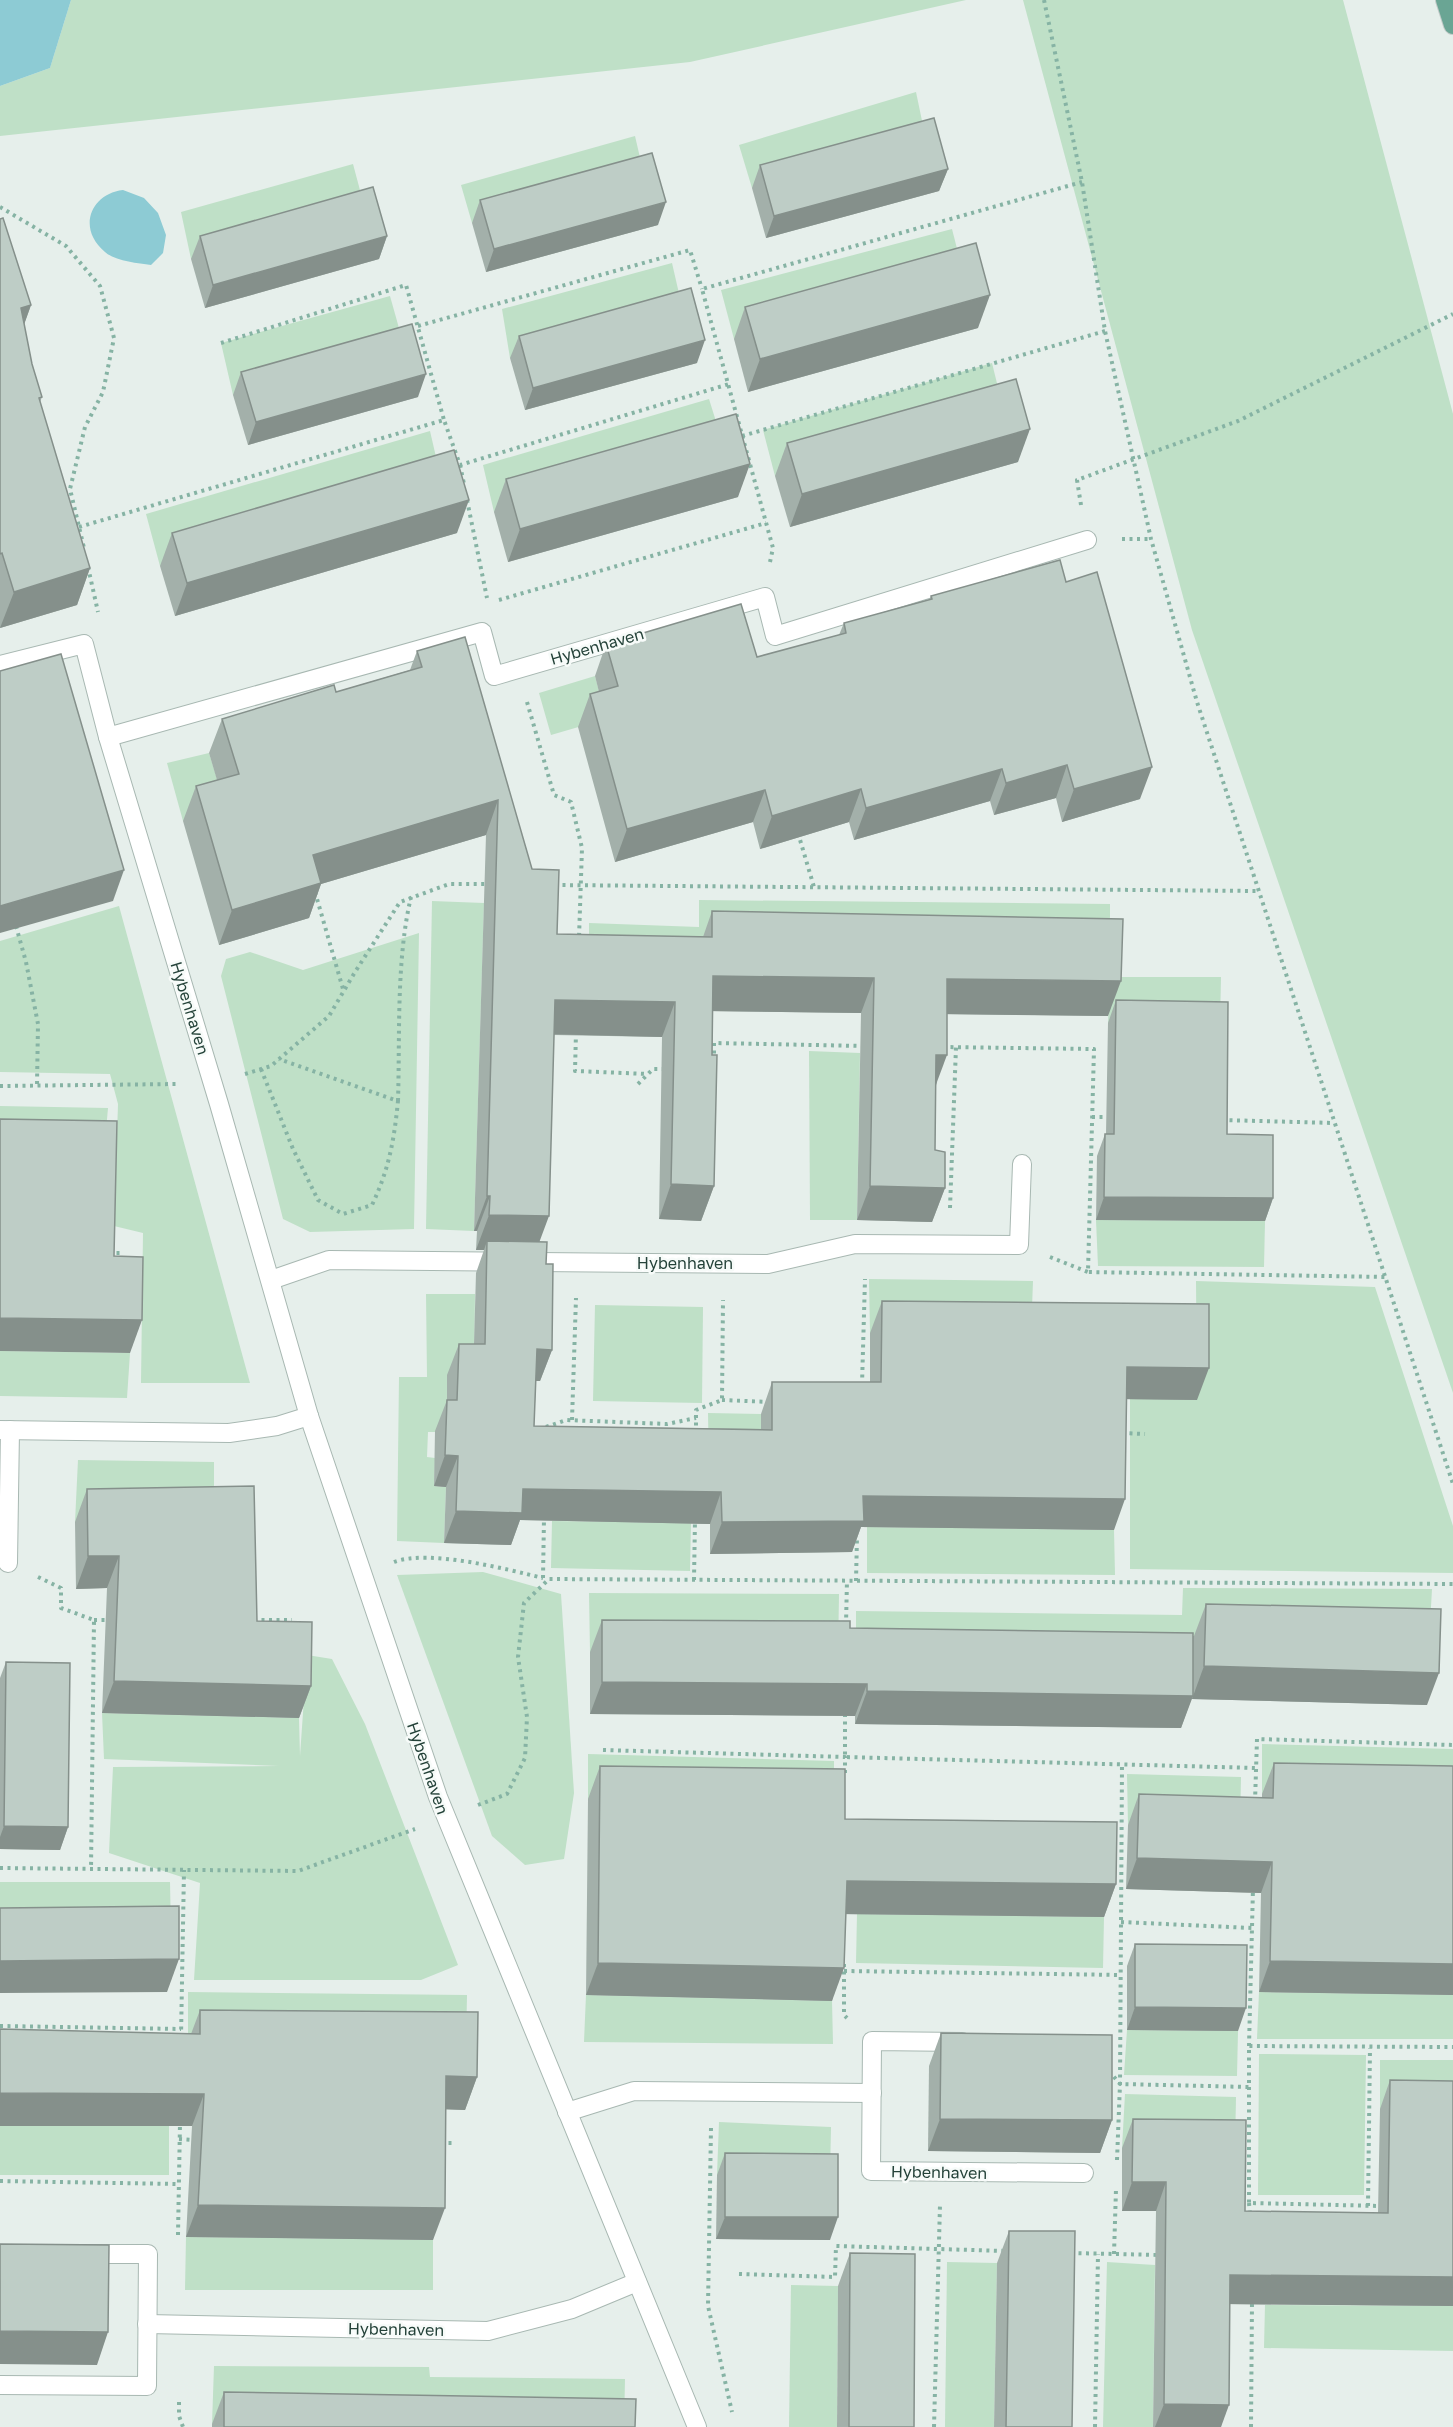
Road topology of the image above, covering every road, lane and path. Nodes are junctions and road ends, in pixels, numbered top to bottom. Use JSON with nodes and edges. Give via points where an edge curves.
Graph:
{"nodes":[{"id":1,"x":1044,"y":0,"type":"edge"},
{"id":2,"x":1445,"y":0,"type":"edge"},
{"id":3,"x":1453,"y":25,"type":"edge"},
{"id":4,"x":1082,"y":182,"type":"junction"},
{"id":5,"x":0,"y":207,"type":"edge"},
{"id":6,"x":702,"y":289,"type":"junction"},
{"id":7,"x":1453,"y":314,"type":"edge"},
{"id":8,"x":418,"y":326,"type":"junction"},
{"id":9,"x":1105,"y":331,"type":"junction"},
{"id":10,"x":221,"y":343,"type":"dead end"},
{"id":11,"x":729,"y":384,"type":"junction"},
{"id":12,"x":444,"y":420,"type":"junction"},
{"id":13,"x":742,"y":436,"type":"junction"},
{"id":14,"x":1133,"y":460,"type":"junction"},
{"id":15,"x":459,"y":465,"type":"junction"},
{"id":16,"x":766,"y":523,"type":"junction"},
{"id":17,"x":79,"y":527,"type":"junction"},
{"id":18,"x":1087,"y":540,"type":"joint"},
{"id":19,"x":765,"y":597,"type":"junction"},
{"id":20,"x":486,"y":604,"type":"junction"},
{"id":21,"x":482,"y":632,"type":"junction"},
{"id":22,"x":84,"y":644,"type":"junction"},
{"id":23,"x":0,"y":665,"type":"edge"},
{"id":24,"x":518,"y":669,"type":"junction"},
{"id":25,"x":108,"y":737,"type":"junction"},
{"id":26,"x":797,"y":830,"type":"edge"},
{"id":27,"x":497,"y":884,"type":"edge"},
{"id":28,"x":544,"y":884,"type":"edge"},
{"id":29,"x":580,"y":885,"type":"junction"},
{"id":30,"x":814,"y":886,"type":"junction"},
{"id":31,"x":314,"y":888,"type":"edge"},
{"id":32,"x":1258,"y":891,"type":"junction"},
{"id":33,"x":411,"y":897,"type":"junction"},
{"id":34,"x":13,"y":916,"type":"edge"},
{"id":35,"x":579,"y":943,"type":"edge"},
{"id":36,"x":344,"y":990,"type":"junction"},
{"id":37,"x":576,"y":1025,"type":"edge"},
{"id":38,"x":956,"y":1047,"type":"dead end"},
{"id":39,"x":279,"y":1059,"type":"junction"},
{"id":40,"x":261,"y":1069,"type":"junction"},
{"id":41,"x":649,"y":1074,"type":"dead end"},
{"id":42,"x":212,"y":1084,"type":"junction"},
{"id":43,"x":37,"y":1085,"type":"junction"},
{"id":44,"x":0,"y":1086,"type":"edge"},
{"id":45,"x":398,"y":1101,"type":"junction"},
{"id":46,"x":1092,"y":1117,"type":"dead end"},
{"id":47,"x":1115,"y":1117,"type":"edge"},
{"id":48,"x":1219,"y":1120,"type":"edge"},
{"id":49,"x":1335,"y":1123,"type":"junction"},
{"id":50,"x":1022,"y":1164,"type":"dead end"},
{"id":51,"x":866,"y":1244,"type":"junction"},
{"id":52,"x":949,"y":1244,"type":"junction"},
{"id":53,"x":98,"y":1253,"type":"edge"},
{"id":54,"x":120,"y":1253,"type":"dead end"},
{"id":55,"x":577,"y":1262,"type":"junction"},
{"id":56,"x":724,"y":1263,"type":"junction"},
{"id":57,"x":271,"y":1280,"type":"junction"},
{"id":58,"x":861,"y":1395,"type":"edge"},
{"id":59,"x":723,"y":1400,"type":"junction"},
{"id":60,"x":776,"y":1402,"type":"edge"},
{"id":61,"x":309,"y":1416,"type":"junction"},
{"id":62,"x":696,"y":1418,"type":"junction"},
{"id":63,"x":572,"y":1420,"type":"junction"},
{"id":64,"x":545,"y":1427,"type":"edge"},
{"id":65,"x":5,"y":1430,"type":"edge"},
{"id":66,"x":1121,"y":1433,"type":"edge"},
{"id":67,"x":1145,"y":1434,"type":"dead end"},
{"id":68,"x":696,"y":1441,"type":"edge"},
{"id":69,"x":1453,"y":1484,"type":"edge"},
{"id":70,"x":544,"y":1508,"type":"edge"},
{"id":71,"x":695,"y":1510,"type":"edge"},
{"id":72,"x":857,"y":1533,"type":"edge"},
{"id":73,"x":8,"y":1563,"type":"joint"},
{"id":74,"x":363,"y":1574,"type":"junction"},
{"id":75,"x":543,"y":1578,"type":"junction"},
{"id":76,"x":549,"y":1579,"type":"junction"},
{"id":77,"x":694,"y":1580,"type":"junction"},
{"id":78,"x":847,"y":1580,"type":"junction"},
{"id":79,"x":856,"y":1581,"type":"junction"},
{"id":80,"x":1453,"y":1584,"type":"edge"},
{"id":81,"x":94,"y":1620,"type":"junction"},
{"id":82,"x":118,"y":1620,"type":"edge"},
{"id":83,"x":246,"y":1620,"type":"edge"},
{"id":84,"x":292,"y":1620,"type":"edge"},
{"id":85,"x":846,"y":1628,"type":"edge"},
{"id":86,"x":845,"y":1710,"type":"edge"},
{"id":87,"x":1453,"y":1745,"type":"edge"},
{"id":88,"x":603,"y":1750,"type":"dead end"},
{"id":89,"x":845,"y":1757,"type":"junction"},
{"id":90,"x":1122,"y":1764,"type":"junction"},
{"id":91,"x":1256,"y":1768,"type":"junction"},
{"id":92,"x":845,"y":1781,"type":"edge"},
{"id":93,"x":1255,"y":1812,"type":"edge"},
{"id":94,"x":446,"y":1818,"type":"junction"},
{"id":95,"x":0,"y":1868,"type":"edge"},
{"id":96,"x":91,"y":1869,"type":"junction"},
{"id":97,"x":184,"y":1870,"type":"junction"},
{"id":98,"x":1254,"y":1878,"type":"edge"},
{"id":99,"x":1253,"y":1890,"type":"junction"},
{"id":100,"x":1265,"y":1890,"type":"edge"},
{"id":101,"x":1121,"y":1922,"type":"junction"},
{"id":102,"x":1252,"y":1928,"type":"junction"},
{"id":103,"x":844,"y":1959,"type":"edge"},
{"id":104,"x":844,"y":1971,"type":"junction"},
{"id":105,"x":1121,"y":1975,"type":"junction"},
{"id":106,"x":0,"y":2026,"type":"edge"},
{"id":107,"x":181,"y":2029,"type":"junction"},
{"id":108,"x":181,"y":2040,"type":"edge"},
{"id":109,"x":872,"y":2041,"type":"junction"},
{"id":110,"x":979,"y":2042,"type":"edge"},
{"id":111,"x":1249,"y":2046,"type":"junction"},
{"id":112,"x":1370,"y":2047,"type":"junction"},
{"id":113,"x":1453,"y":2047,"type":"edge"},
{"id":114,"x":1106,"y":2068,"type":"edge"},
{"id":115,"x":1120,"y":2084,"type":"junction"},
{"id":116,"x":1249,"y":2087,"type":"junction"},
{"id":117,"x":712,"y":2092,"type":"junction"},
{"id":118,"x":872,"y":2093,"type":"junction"},
{"id":119,"x":567,"y":2112,"type":"junction"},
{"id":120,"x":180,"y":2117,"type":"edge"},
{"id":121,"x":179,"y":2139,"type":"junction"},
{"id":122,"x":203,"y":2140,"type":"edge"},
{"id":123,"x":429,"y":2143,"type":"edge"},
{"id":124,"x":453,"y":2143,"type":"dead end"},
{"id":125,"x":1117,"y":2164,"type":"dead end"},
{"id":126,"x":940,"y":2172,"type":"junction"},
{"id":127,"x":1084,"y":2173,"type":"dead end"},
{"id":128,"x":0,"y":2181,"type":"edge"},
{"id":129,"x":179,"y":2184,"type":"junction"},
{"id":130,"x":1116,"y":2187,"type":"dead end"},
{"id":131,"x":1249,"y":2203,"type":"junction"},
{"id":132,"x":1368,"y":2206,"type":"junction"},
{"id":133,"x":1389,"y":2206,"type":"edge"},
{"id":134,"x":1250,"y":2225,"type":"edge"},
{"id":135,"x":178,"y":2243,"type":"dead end"},
{"id":136,"x":939,"y":2249,"type":"junction"},
{"id":137,"x":1007,"y":2251,"type":"edge"},
{"id":138,"x":68,"y":2253,"type":"edge"},
{"id":139,"x":1064,"y":2253,"type":"edge"},
{"id":140,"x":1098,"y":2254,"type":"junction"},
{"id":141,"x":1114,"y":2254,"type":"junction"},
{"id":142,"x":1160,"y":2255,"type":"dead end"},
{"id":143,"x":740,"y":2274,"type":"dead end"},
{"id":144,"x":638,"y":2282,"type":"junction"},
{"id":145,"x":1252,"y":2292,"type":"edge"},
{"id":146,"x":147,"y":2324,"type":"junction"},
{"id":147,"x":0,"y":2385,"type":"edge"},
{"id":148,"x":178,"y":2393,"type":"dead end"},
{"id":149,"x":733,"y":2416,"type":"dead end"},
{"id":150,"x":183,"y":2427,"type":"edge"},
{"id":151,"x":697,"y":2427,"type":"edge"},
{"id":152,"x":934,"y":2427,"type":"edge"},
{"id":153,"x":1095,"y":2427,"type":"edge"},
{"id":154,"x":1251,"y":2427,"type":"edge"}],
"edges":[{"from":1,"to":4,"type":"path"},
{"from":2,"to":3,"type":"main road"},
{"from":4,"to":6,"type":"path"},
{"from":4,"to":9,"type":"path"},
{"from":5,"to":17,"type":"path","via":[[66,246],[100,286],[114,338],[103,392],[85,427],[70,489]]},
{"from":6,"to":8,"type":"path","via":[[690,250]]},
{"from":6,"to":11,"type":"path"},
{"from":7,"to":14,"type":"path","via":[[1238,421]]},
{"from":8,"to":10,"type":"path","via":[[406,285]]},
{"from":8,"to":12,"type":"path"},
{"from":9,"to":13,"type":"path"},
{"from":9,"to":14,"type":"path"},
{"from":11,"to":13,"type":"path"},
{"from":11,"to":15,"type":"path"},
{"from":12,"to":15,"type":"path"},
{"from":12,"to":17,"type":"path"},
{"from":13,"to":16,"type":"path"},
{"from":14,"to":18,"type":"path","via":[[1077,480]]},
{"from":14,"to":32,"type":"path","via":[[1197,702]]},
{"from":15,"to":20,"type":"path","via":[[488,593]]},
{"from":16,"to":19,"type":"path","via":[[773,548]]},
{"from":16,"to":20,"type":"path"},
{"from":17,"to":22,"type":"path","via":[[99,616]]},
{"from":18,"to":19,"type":"street","via":[[775,636]]},
{"from":19,"to":24,"type":"street","name":"Hybenhaven"},
{"from":20,"to":21,"type":"path"},
{"from":21,"to":24,"type":"street","name":"Hybenhaven","via":[[494,676]]},
{"from":21,"to":25,"type":"street"},
{"from":22,"to":23,"type":"street"},
{"from":22,"to":25,"type":"street","name":"Hybenhaven"},
{"from":24,"to":29,"type":"path","via":[[554,795],[572,802],[582,848]]},
{"from":25,"to":42,"type":"street","name":"Hybenhaven"},
{"from":26,"to":30,"type":"path"},
{"from":27,"to":33,"type":"path","via":[[449,884]]},
{"from":28,"to":29,"type":"path"},
{"from":29,"to":30,"type":"path"},
{"from":29,"to":35,"type":"path"},
{"from":30,"to":32,"type":"path"},
{"from":31,"to":36,"type":"path"},
{"from":32,"to":49,"type":"path"},
{"from":33,"to":36,"type":"path","via":[[400,902]]},
{"from":33,"to":45,"type":"path","via":[[403,967]]},
{"from":34,"to":43,"type":"path","via":[[38,1024]]},
{"from":36,"to":39,"type":"path","via":[[329,1016]]},
{"from":37,"to":41,"type":"path","via":[[575,1071]]},
{"from":38,"to":52,"type":"path"},
{"from":39,"to":40,"type":"path"},
{"from":39,"to":45,"type":"path"},
{"from":40,"to":42,"type":"path"},
{"from":40,"to":45,"type":"path","via":[[318,1200],[343,1215],[372,1205],[385,1178]]},
{"from":42,"to":43,"type":"path"},
{"from":42,"to":57,"type":"street","name":"Hybenhaven"},
{"from":43,"to":44,"type":"path"},
{"from":46,"to":47,"type":"path"},
{"from":48,"to":49,"type":"path"},
{"from":49,"to":69,"type":"path"},
{"from":50,"to":52,"type":"street","name":"Hybenhaven","via":[[1019,1245]]},
{"from":51,"to":52,"type":"street","name":"Hybenhaven"},
{"from":51,"to":56,"type":"street","name":"Hybenhaven","via":[[768,1264]]},
{"from":51,"to":58,"type":"path"},
{"from":53,"to":54,"type":"path"},
{"from":55,"to":56,"type":"street","name":"Hybenhaven"},
{"from":55,"to":57,"type":"street","name":"Hybenhaven","via":[[329,1260]]},
{"from":55,"to":63,"type":"path"},
{"from":56,"to":59,"type":"path"},
{"from":57,"to":61,"type":"street","name":"Hybenhaven"},
{"from":59,"to":60,"type":"path"},
{"from":59,"to":62,"type":"path","via":[[696,1410]]},
{"from":61,"to":65,"type":"street","via":[[277,1426],[229,1433]]},
{"from":61,"to":74,"type":"street","name":"Hybenhaven"},
{"from":62,"to":63,"type":"path","via":[[667,1424]]},
{"from":62,"to":68,"type":"path"},
{"from":63,"to":64,"type":"path"},
{"from":65,"to":73,"type":"street"},
{"from":66,"to":67,"type":"path"},
{"from":70,"to":75,"type":"path"},
{"from":71,"to":77,"type":"path"},
{"from":72,"to":79,"type":"path"},
{"from":73,"to":81,"type":"path","via":[[61,1588],[61,1608]]},
{"from":74,"to":75,"type":"path","via":[[407,1557],[480,1563]]},
{"from":74,"to":94,"type":"street","name":"Hybenhaven"},
{"from":75,"to":76,"type":"path"},
{"from":76,"to":77,"type":"path"},
{"from":76,"to":94,"type":"path","via":[[524,1603],[518,1657],[527,1717],[525,1758],[507,1794]]},
{"from":77,"to":78,"type":"path"},
{"from":78,"to":79,"type":"path"},
{"from":78,"to":85,"type":"path"},
{"from":79,"to":80,"type":"path"},
{"from":81,"to":82,"type":"path"},
{"from":81,"to":96,"type":"path"},
{"from":83,"to":84,"type":"path"},
{"from":86,"to":89,"type":"path"},
{"from":87,"to":91,"type":"path","via":[[1257,1739]]},
{"from":88,"to":89,"type":"path"},
{"from":89,"to":90,"type":"path"},
{"from":89,"to":92,"type":"path"},
{"from":90,"to":91,"type":"path"},
{"from":90,"to":101,"type":"path"},
{"from":91,"to":93,"type":"path"},
{"from":94,"to":97,"type":"path","via":[[298,1871]]},
{"from":94,"to":119,"type":"street","name":"Hybenhaven"},
{"from":95,"to":96,"type":"path"},
{"from":96,"to":97,"type":"path"},
{"from":97,"to":107,"type":"path"},
{"from":98,"to":99,"type":"path"},
{"from":99,"to":100,"type":"path"},
{"from":99,"to":102,"type":"path"},
{"from":101,"to":102,"type":"path"},
{"from":101,"to":105,"type":"path"},
{"from":102,"to":111,"type":"path"},
{"from":103,"to":104,"type":"path"},
{"from":104,"to":105,"type":"path"},
{"from":104,"to":109,"type":"path","via":[[844,2015]]},
{"from":105,"to":115,"type":"path"},
{"from":106,"to":107,"type":"path"},
{"from":107,"to":108,"type":"path"},
{"from":109,"to":110,"type":"street"},
{"from":109,"to":118,"type":"street","name":"Hybenhaven"},
{"from":111,"to":112,"type":"path"},
{"from":111,"to":116,"type":"path"},
{"from":112,"to":113,"type":"path"},
{"from":112,"to":132,"type":"path"},
{"from":114,"to":115,"type":"path"},
{"from":115,"to":116,"type":"path"},
{"from":115,"to":125,"type":"path"},
{"from":116,"to":131,"type":"path"},
{"from":117,"to":118,"type":"street"},
{"from":117,"to":119,"type":"street","via":[[634,2091]]},
{"from":117,"to":149,"type":"path","via":[[708,2306]]},
{"from":118,"to":126,"type":"street","name":"Hybenhaven","via":[[871,2171]]},
{"from":119,"to":144,"type":"street","name":"Hybenhaven"},
{"from":120,"to":121,"type":"path"},
{"from":121,"to":122,"type":"path"},
{"from":121,"to":129,"type":"path"},
{"from":123,"to":124,"type":"path"},
{"from":126,"to":127,"type":"street","name":"Hybenhaven"},
{"from":126,"to":136,"type":"path"},
{"from":128,"to":129,"type":"path"},
{"from":129,"to":135,"type":"path"},
{"from":130,"to":141,"type":"path"},
{"from":131,"to":132,"type":"path"},
{"from":131,"to":134,"type":"path"},
{"from":132,"to":133,"type":"path"},
{"from":136,"to":137,"type":"path"},
{"from":136,"to":143,"type":"path","via":[[836,2246],[835,2277]]},
{"from":136,"to":152,"type":"path"},
{"from":138,"to":146,"type":"street","via":[[148,2254]]},
{"from":139,"to":140,"type":"path"},
{"from":140,"to":141,"type":"path"},
{"from":140,"to":153,"type":"path"},
{"from":141,"to":142,"type":"path"},
{"from":144,"to":146,"type":"street","name":"Hybenhaven","via":[[572,2309],[488,2331]]},
{"from":144,"to":151,"type":"street","name":"Hybenhaven"},
{"from":145,"to":154,"type":"path"},
{"from":146,"to":147,"type":"street","via":[[147,2386]]},
{"from":148,"to":150,"type":"path"}]}
